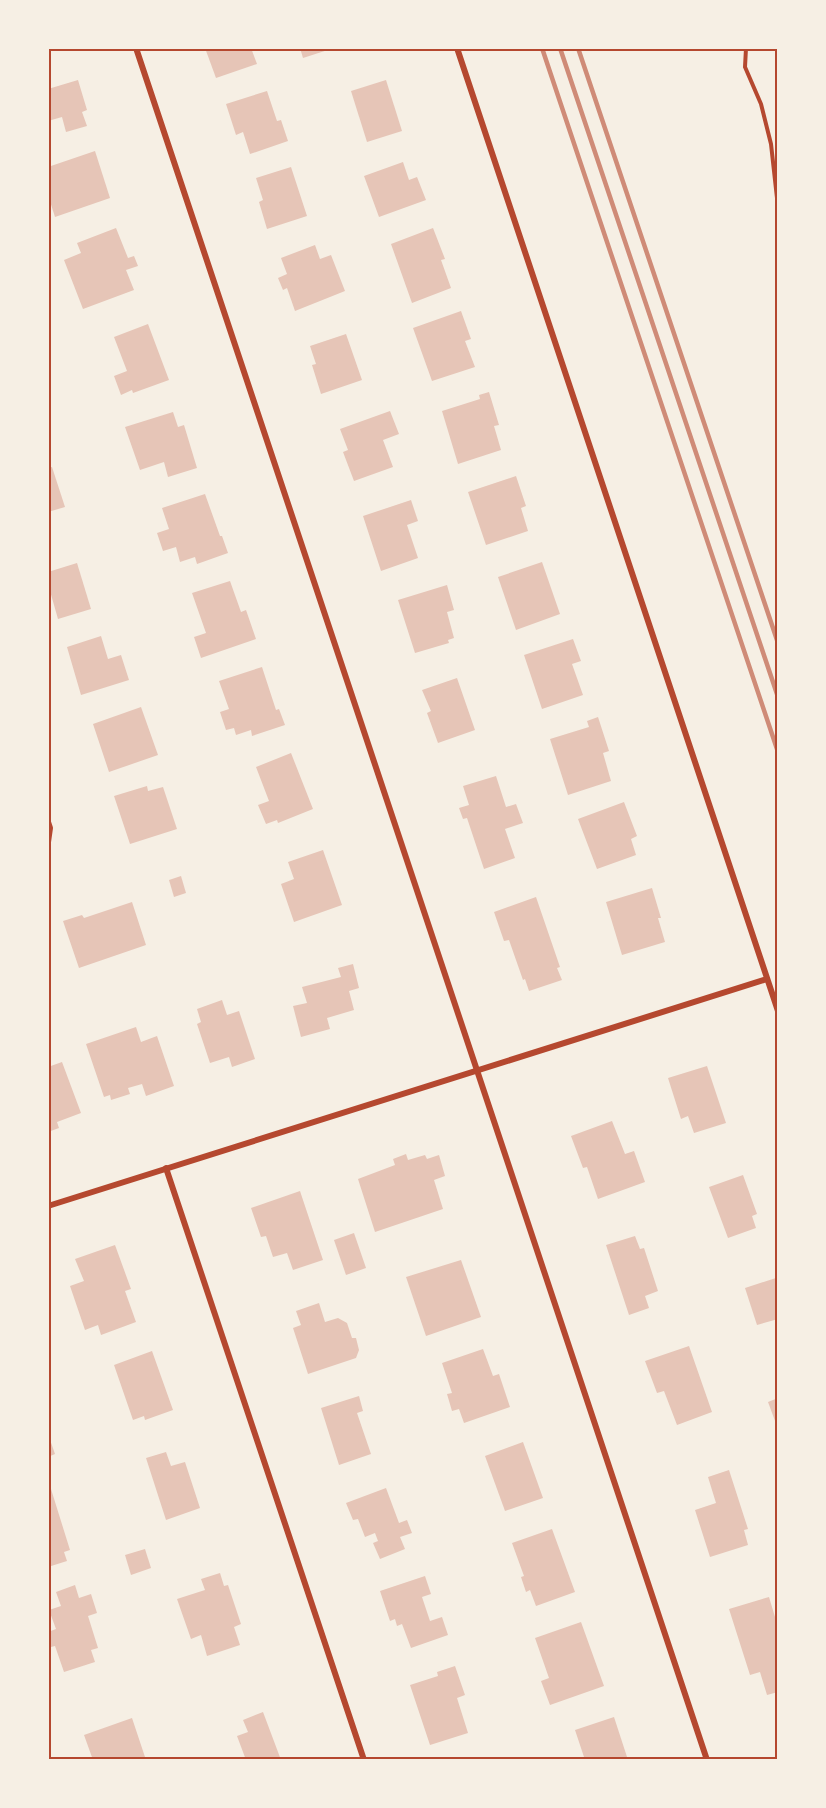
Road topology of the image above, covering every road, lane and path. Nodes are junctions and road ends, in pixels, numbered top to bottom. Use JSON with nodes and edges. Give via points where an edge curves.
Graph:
{"nodes":[{"id":1,"x":136,"y":48,"type":"edge"},
{"id":2,"x":457,"y":48,"type":"edge"},
{"id":3,"x":746,"y":48,"type":"edge"},
{"id":4,"x":778,"y":207,"type":"edge"},
{"id":5,"x":48,"y":822,"type":"edge"},
{"id":6,"x":48,"y":842,"type":"edge"},
{"id":7,"x":767,"y":979,"type":"junction"},
{"id":8,"x":778,"y":1011,"type":"edge"},
{"id":9,"x":478,"y":1070,"type":"junction"},
{"id":10,"x":166,"y":1168,"type":"junction"},
{"id":11,"x":48,"y":1206,"type":"edge"},
{"id":12,"x":364,"y":1760,"type":"edge"},
{"id":13,"x":707,"y":1760,"type":"edge"}],
"edges":[{"from":1,"to":9,"type":"street"},
{"from":2,"to":7,"type":"street"},
{"from":3,"to":4,"type":"path","via":[[745,67],[761,104],[771,144]]},
{"from":5,"to":6,"type":"street"},
{"from":7,"to":8,"type":"street"},
{"from":7,"to":9,"type":"street"},
{"from":9,"to":10,"type":"street"},
{"from":9,"to":13,"type":"street"},
{"from":10,"to":11,"type":"street"},
{"from":10,"to":12,"type":"street"}]}
